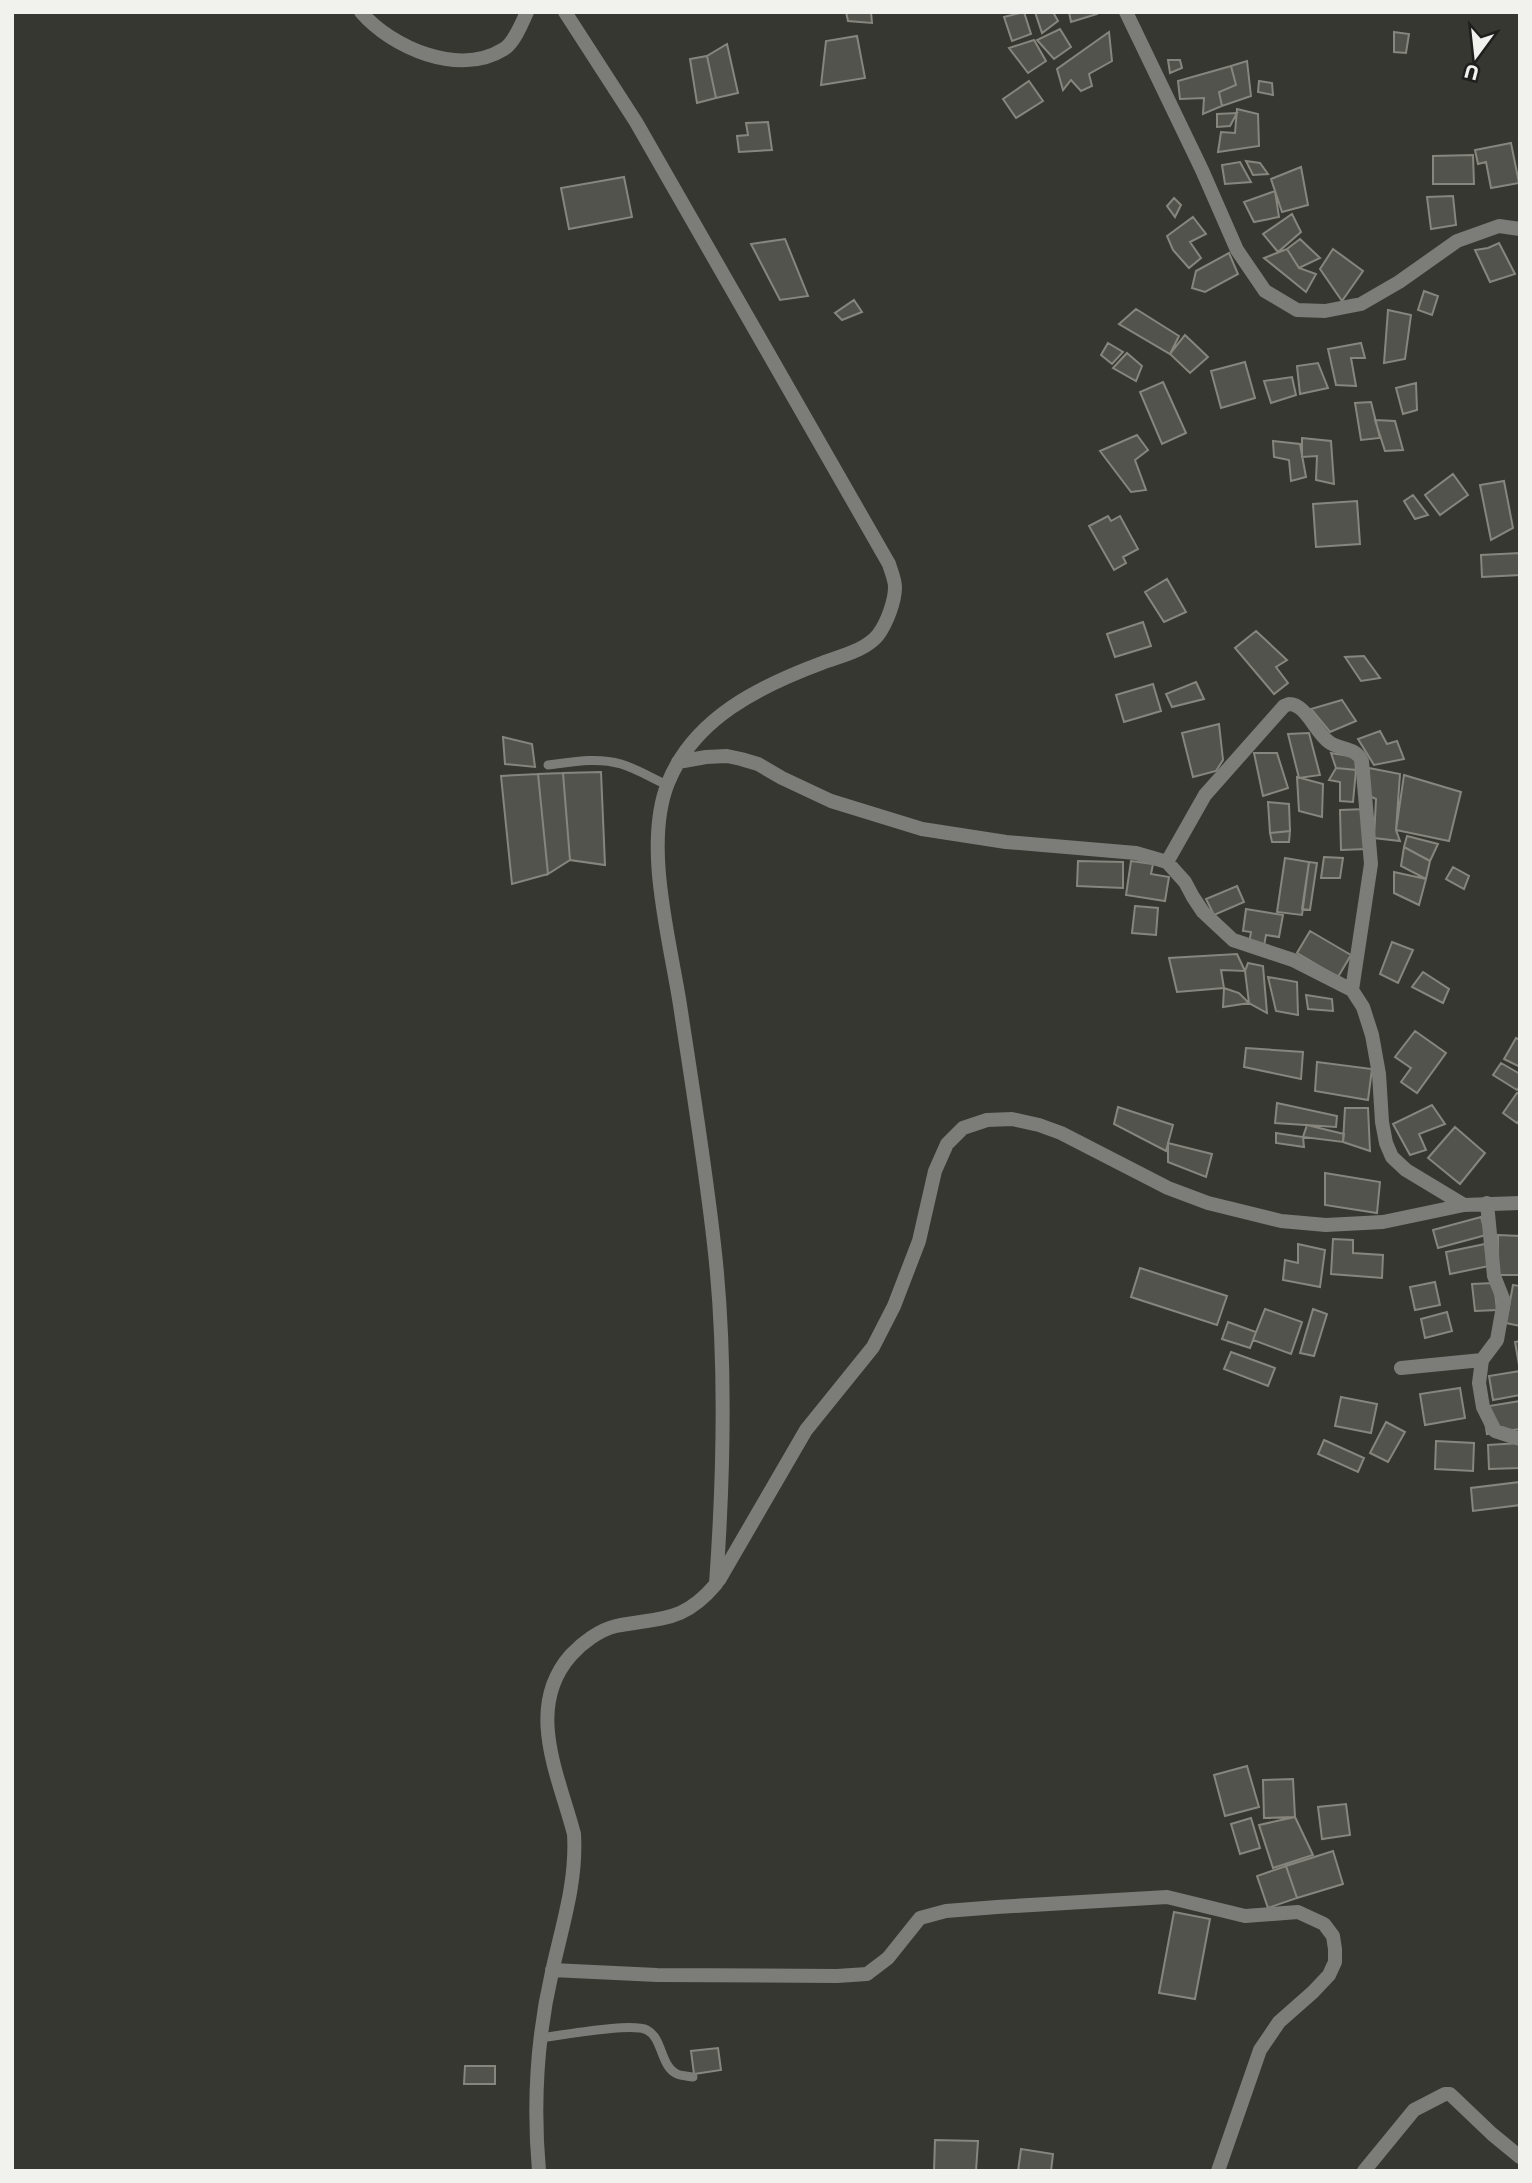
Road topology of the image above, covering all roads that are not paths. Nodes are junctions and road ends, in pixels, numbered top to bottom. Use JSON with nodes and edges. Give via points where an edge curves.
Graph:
{"nodes":[{"id":1,"x":361,"y":12,"type":"edge"},
{"id":2,"x":527,"y":12,"type":"edge"},
{"id":3,"x":565,"y":12,"type":"edge"},
{"id":4,"x":1126,"y":12,"type":"edge"},
{"id":5,"x":1520,"y":229,"type":"edge"},
{"id":6,"x":678,"y":762,"type":"junction"},
{"id":7,"x":548,"y":765,"type":"dead end"},
{"id":8,"x":667,"y":785,"type":"junction"},
{"id":9,"x":1167,"y":862,"type":"junction"},
{"id":10,"x":1352,"y":990,"type":"junction"},
{"id":11,"x":1487,"y":1203,"type":"junction"},
{"id":12,"x":1520,"y":1203,"type":"edge"},
{"id":13,"x":1464,"y":1205,"type":"junction"},
{"id":14,"x":1482,"y":1360,"type":"junction"},
{"id":15,"x":1401,"y":1368,"type":"dead end"},
{"id":16,"x":1520,"y":1438,"type":"edge"},
{"id":17,"x":716,"y":1584,"type":"junction"},
{"id":18,"x":552,"y":1970,"type":"junction"},
{"id":19,"x":539,"y":2038,"type":"junction"},
{"id":20,"x":693,"y":2077,"type":"dead end"},
{"id":21,"x":1520,"y":2157,"type":"edge"},
{"id":22,"x":538,"y":2171,"type":"edge"},
{"id":23,"x":1218,"y":2171,"type":"edge"},
{"id":24,"x":1364,"y":2171,"type":"edge"}],
"edges":[{"from":1,"to":2,"type":"street","via":[[374,28],[407,48],[440,58],[479,59],[506,48]]},
{"from":3,"to":6,"type":"street","via":[[643,134],[890,564],[895,587],[889,615],[878,636],[862,648],[760,688],[704,729]]},
{"from":4,"to":5,"type":"street","via":[[1237,250],[1265,291],[1297,310],[1325,312],[1361,304],[1457,241],[1499,226]]},
{"from":6,"to":8,"type":"street"},
{"from":6,"to":9,"type":"street","via":[[706,757],[741,759],[831,801],[922,829],[1006,842],[1136,853]]},
{"from":7,"to":8,"type":"lane","via":[[607,761]]},
{"from":8,"to":17,"type":"street","via":[[658,822],[658,856],[715,1247],[721,1347]]},
{"from":9,"to":10,"type":"street","via":[[1203,912],[1233,940],[1293,960]]},
{"from":9,"to":10,"type":"street","via":[[1205,795],[1284,706],[1298,706],[1327,740],[1358,754],[1362,761],[1371,864]]},
{"from":10,"to":13,"type":"street","via":[[1372,1035],[1382,1122],[1392,1157]]},
{"from":11,"to":12,"type":"street"},
{"from":11,"to":13,"type":"street"},
{"from":11,"to":14,"type":"street","via":[[1494,1276],[1504,1301],[1497,1340]]},
{"from":13,"to":17,"type":"street","via":[[1383,1222],[1326,1225],[1281,1221],[1168,1188],[1038,1125],[987,1120],[963,1128],[947,1144],[935,1171],[919,1241],[873,1347],[806,1430]]},
{"from":14,"to":15,"type":"street"},
{"from":14,"to":16,"type":"street","via":[[1479,1383],[1486,1415],[1495,1431]]},
{"from":17,"to":18,"type":"street","via":[[689,1610],[613,1627],[582,1643],[562,1666],[550,1691],[548,1746],[575,1834],[570,1899]]},
{"from":18,"to":19,"type":"street"},
{"from":18,"to":23,"type":"street","via":[[657,1975],[867,1974],[888,1958],[920,1918],[946,1911],[1167,1897],[1245,1916],[1298,1912],[1324,1924],[1333,1936],[1335,1962],[1329,1975],[1279,2022],[1260,2050]]},
{"from":19,"to":20,"type":"lane","via":[[645,2029],[654,2035],[669,2068],[677,2075]]},
{"from":19,"to":22,"type":"street"},
{"from":21,"to":24,"type":"street","via":[[1445,2094],[1414,2110]]}]}
